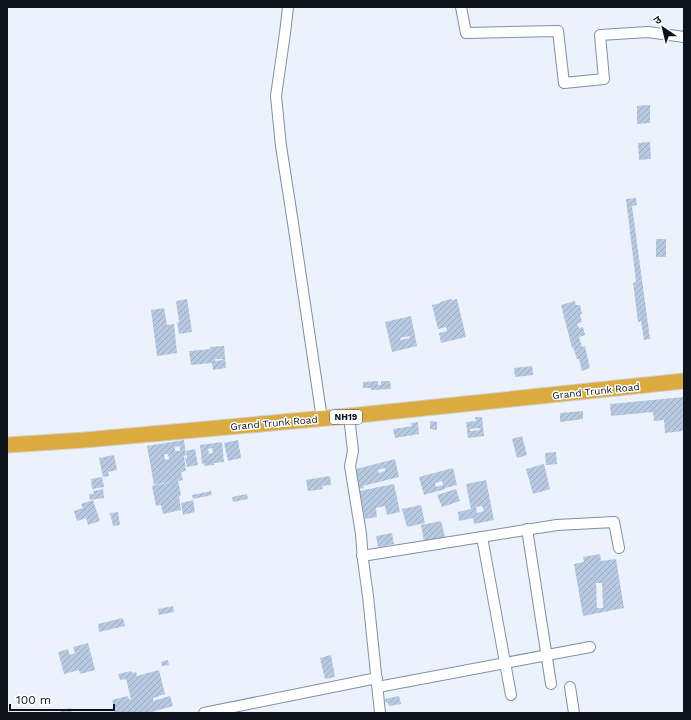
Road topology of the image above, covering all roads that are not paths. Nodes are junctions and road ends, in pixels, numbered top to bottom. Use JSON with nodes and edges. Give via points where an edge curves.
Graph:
{"nodes":[{"id":1,"x":288,"y":7,"type":"edge"},
{"id":2,"x":461,"y":7,"type":"edge"},
{"id":3,"x":684,"y":37,"type":"edge"},
{"id":4,"x":684,"y":382,"type":"edge"},
{"id":5,"x":349,"y":416,"type":"junction"},
{"id":6,"x":322,"y":419,"type":"junction"},
{"id":7,"x":7,"y":445,"type":"edge"},
{"id":8,"x":527,"y":529,"type":"junction"},
{"id":9,"x":482,"y":537,"type":"junction"},
{"id":10,"x":619,"y":548,"type":"dead end"},
{"id":11,"x":362,"y":556,"type":"junction"},
{"id":12,"x":590,"y":646,"type":"dead end"},
{"id":13,"x":547,"y":655,"type":"junction"},
{"id":14,"x":505,"y":662,"type":"junction"},
{"id":15,"x":377,"y":682,"type":"junction"},
{"id":16,"x":551,"y":684,"type":"dead end"},
{"id":17,"x":570,"y":687,"type":"dead end"},
{"id":18,"x":511,"y":695,"type":"dead end"},
{"id":19,"x":204,"y":713,"type":"edge"},
{"id":20,"x":380,"y":713,"type":"edge"},
{"id":21,"x":574,"y":713,"type":"edge"}],
"edges":[{"from":1,"to":6,"type":"street","via":[[276,96],[281,146]]},
{"from":2,"to":3,"type":"street","via":[[466,33],[558,30],[564,83],[604,79],[600,35],[648,32]]},
{"from":4,"to":5,"type":"highway","name":"Grand Trunk Road","number":"NH19"},
{"from":5,"to":6,"type":"highway","name":"Grand Trunk Road","number":"NH19"},
{"from":5,"to":11,"type":"street","via":[[353,451],[350,466]]},
{"from":6,"to":7,"type":"highway","name":"Grand Trunk Road","number":"NH19"},
{"from":8,"to":9,"type":"street"},
{"from":8,"to":10,"type":"street","via":[[614,522]]},
{"from":8,"to":13,"type":"street"},
{"from":9,"to":11,"type":"street"},
{"from":9,"to":14,"type":"street"},
{"from":11,"to":15,"type":"street"},
{"from":12,"to":13,"type":"street"},
{"from":13,"to":14,"type":"street"},
{"from":13,"to":16,"type":"street"},
{"from":14,"to":15,"type":"street"},
{"from":14,"to":18,"type":"street"},
{"from":15,"to":19,"type":"street"},
{"from":15,"to":20,"type":"street"},
{"from":17,"to":21,"type":"street"}]}
